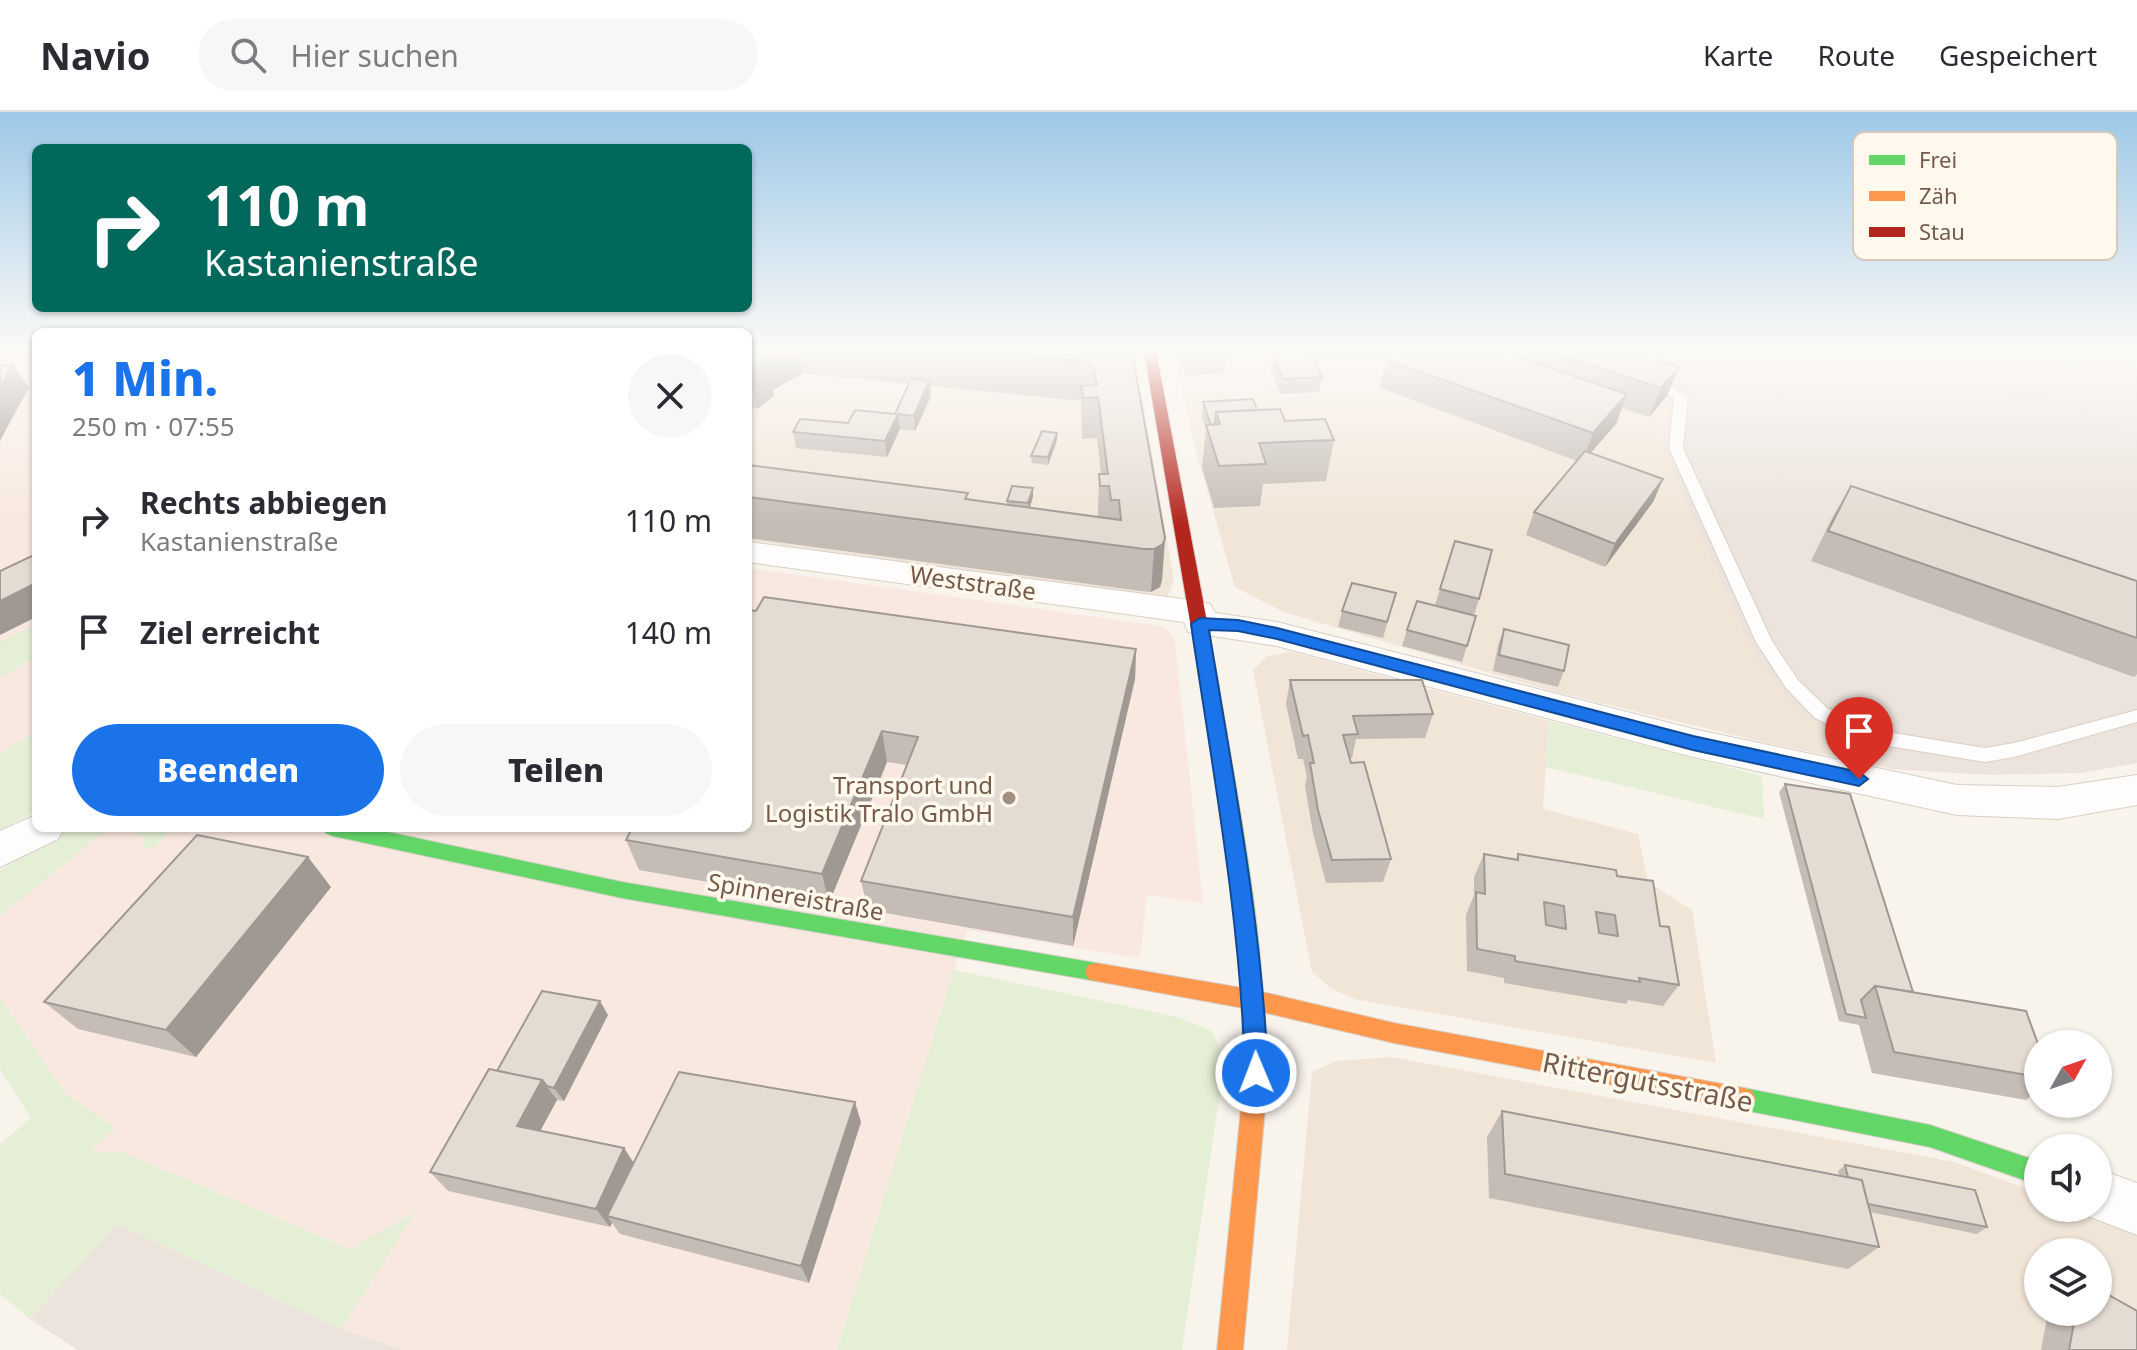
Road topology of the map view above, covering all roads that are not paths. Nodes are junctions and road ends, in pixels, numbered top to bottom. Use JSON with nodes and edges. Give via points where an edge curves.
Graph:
{"nodes":[{"id":1,"x":1149,"y":409,"type":"edge"},
{"id":2,"x":1680,"y":409,"type":"edge"},
{"id":3,"x":752,"y":553,"type":"edge"},
{"id":4,"x":1199,"y":618,"type":"junction"},
{"id":5,"x":2137,"y":716,"type":"edge"},
{"id":6,"x":2137,"y":790,"type":"edge"},
{"id":7,"x":36,"y":832,"type":"edge"},
{"id":8,"x":352,"y":832,"type":"edge"},
{"id":9,"x":0,"y":850,"type":"edge"},
{"id":10,"x":1254,"y":1000,"type":"junction"},
{"id":11,"x":2024,"y":1168,"type":"edge"},
{"id":12,"x":2112,"y":1200,"type":"edge"},
{"id":13,"x":2137,"y":1209,"type":"edge"},
{"id":14,"x":1230,"y":1350,"type":"edge"}],
"edges":[{"from":1,"to":4,"type":"street"},
{"from":2,"to":5,"type":"lane","via":[[1676,448],[1764,642],[1792,684],[1821,713],[1865,735],[1985,755]]},
{"from":3,"to":4,"type":"street","name":"Weststraße"},
{"from":4,"to":6,"type":"street","name":"Weststraße","via":[[1693,743],[1957,800],[2058,803]]},
{"from":4,"to":10,"type":"street"},
{"from":7,"to":9,"type":"street"},
{"from":8,"to":10,"type":"street","name":"Spinnereistraße","via":[[622,890]]},
{"from":10,"to":11,"type":"street","name":"Rittergutsstraße","via":[[1394,1033],[1930,1136]]},
{"from":10,"to":14,"type":"street","via":[[1257,1063]]},
{"from":12,"to":13,"type":"street"}]}
